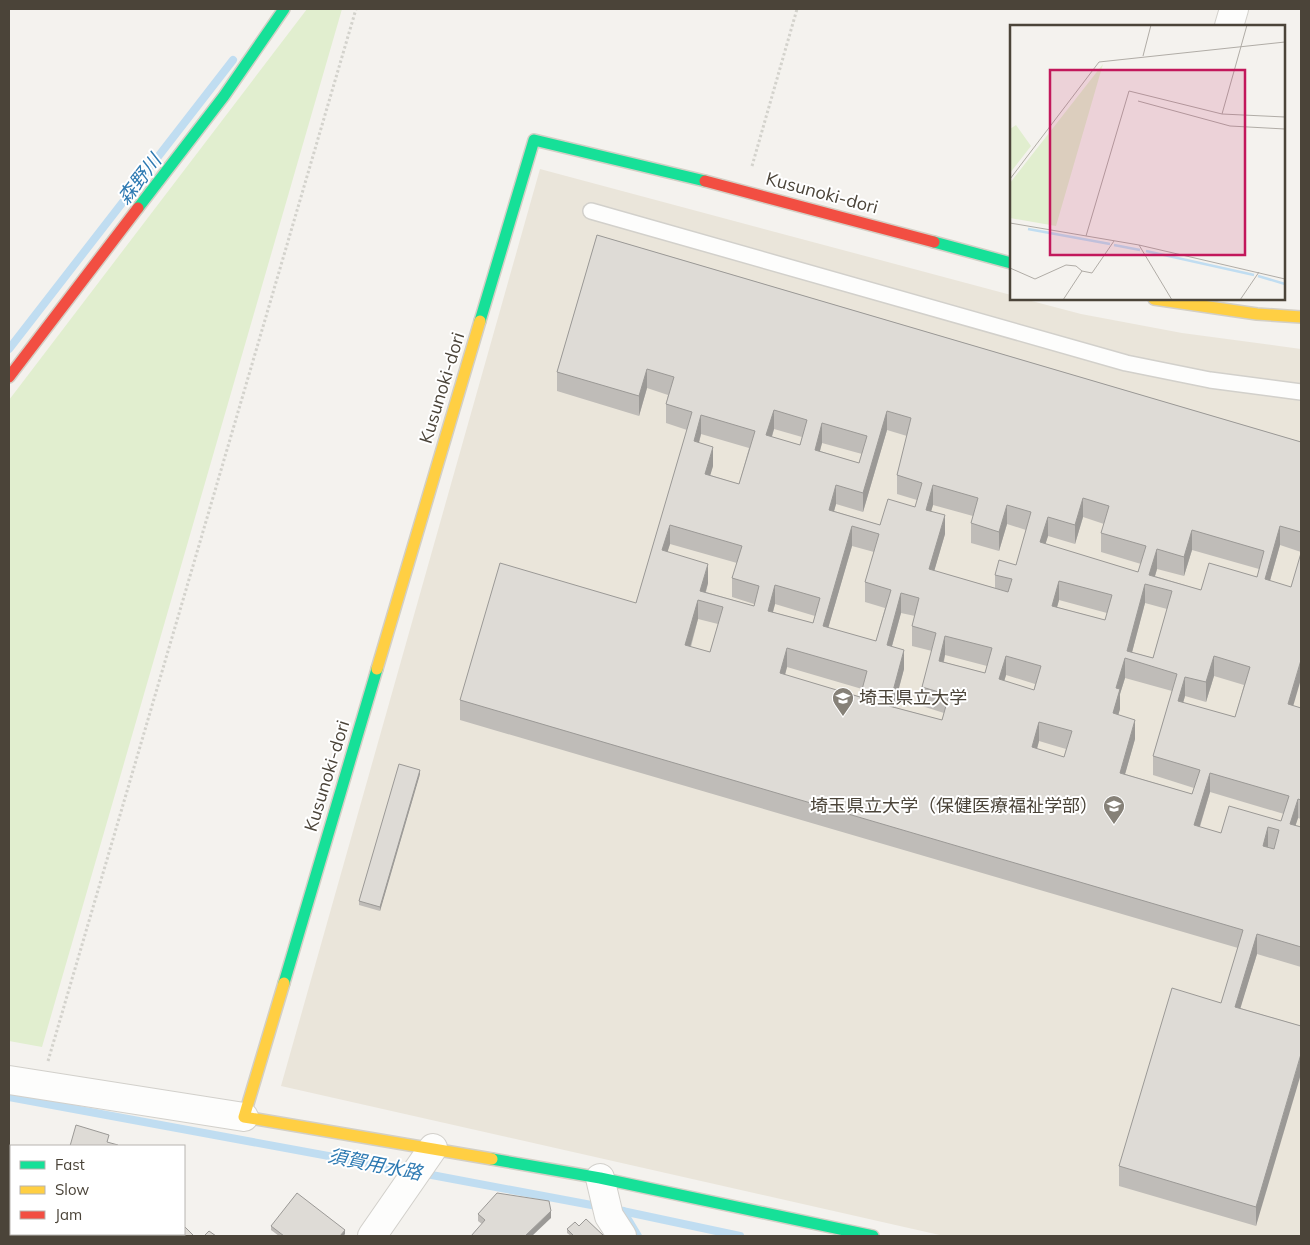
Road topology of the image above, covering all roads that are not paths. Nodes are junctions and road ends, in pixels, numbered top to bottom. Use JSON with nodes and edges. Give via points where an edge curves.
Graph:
{"nodes":[{"id":1,"x":284,"y":9,"type":"edge"},
{"id":2,"x":1234,"y":9,"type":"edge"},
{"id":3,"x":1229,"y":25,"type":"edge"},
{"id":4,"x":591,"y":211,"type":"dead end"},
{"id":5,"x":1010,"y":263,"type":"edge"},
{"id":6,"x":1161,"y":300,"type":"edge"},
{"id":7,"x":1301,"y":317,"type":"edge"},
{"id":8,"x":9,"y":377,"type":"edge"},
{"id":9,"x":1301,"y":392,"type":"edge"},
{"id":10,"x":9,"y":1080,"type":"edge"},
{"id":11,"x":244,"y":1117,"type":"junction"},
{"id":12,"x":433,"y":1148,"type":"junction"},
{"id":13,"x":600,"y":1178,"type":"junction"},
{"id":14,"x":372,"y":1236,"type":"edge"},
{"id":15,"x":622,"y":1236,"type":"edge"},
{"id":16,"x":874,"y":1236,"type":"edge"}],
"edges":[{"from":1,"to":8,"type":"street","via":[[224,96]]},
{"from":2,"to":3,"type":"street"},
{"from":4,"to":9,"type":"lane","via":[[1126,363],[1210,380]]},
{"from":5,"to":11,"type":"street","name":"Kusunoki-dori","via":[[745,191],[534,140]]},
{"from":6,"to":7,"type":"street"},
{"from":10,"to":11,"type":"street"},
{"from":11,"to":12,"type":"street"},
{"from":12,"to":13,"type":"street"},
{"from":12,"to":14,"type":"street"},
{"from":13,"to":15,"type":"street","via":[[609,1216]]},
{"from":13,"to":16,"type":"street"}]}
